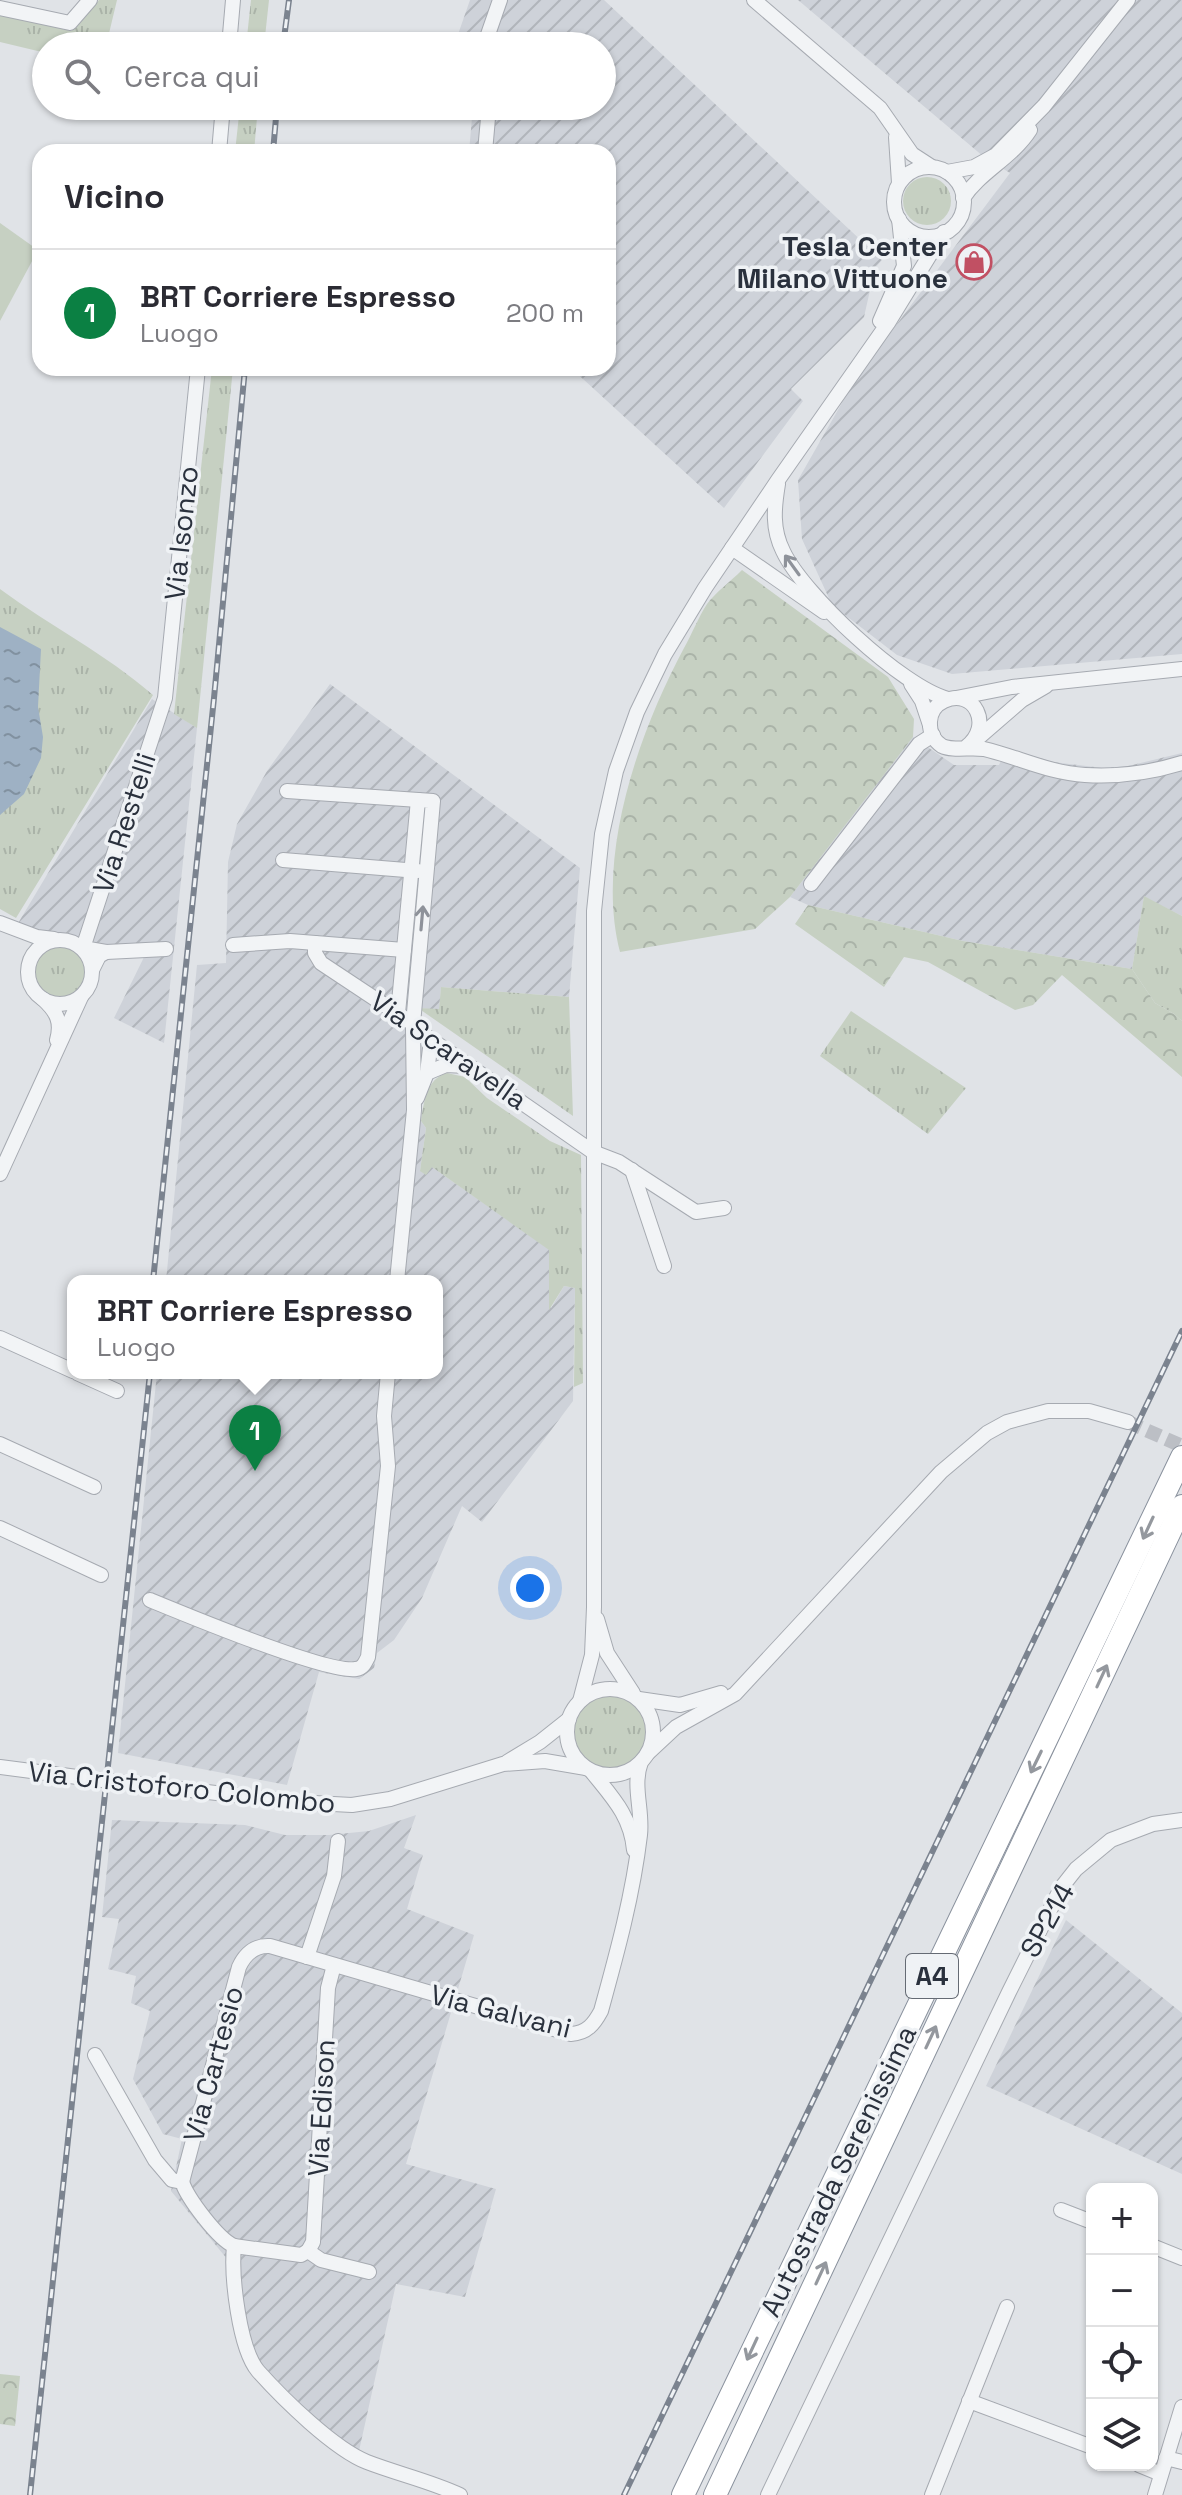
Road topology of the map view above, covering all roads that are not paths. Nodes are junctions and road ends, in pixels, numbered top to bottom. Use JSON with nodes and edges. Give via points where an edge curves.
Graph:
{"nodes":[{"id":1,"x":90,"y":0,"type":"edge"},
{"id":2,"x":233,"y":0,"type":"edge"},
{"id":3,"x":500,"y":0,"type":"edge"},
{"id":4,"x":508,"y":0,"type":"edge"},
{"id":5,"x":754,"y":0,"type":"edge"},
{"id":6,"x":1127,"y":4,"type":"edge"},
{"id":7,"x":0,"y":8,"type":"edge"},
{"id":8,"x":230,"y":32,"type":"edge"},
{"id":9,"x":489,"y":32,"type":"edge"},
{"id":10,"x":498,"y":32,"type":"edge"},
{"id":11,"x":1044,"y":106,"type":"junction"},
{"id":12,"x":222,"y":120,"type":"edge"},
{"id":13,"x":488,"y":120,"type":"edge"},
{"id":14,"x":894,"y":129,"type":"junction"},
{"id":15,"x":220,"y":144,"type":"edge"},
{"id":16,"x":486,"y":144,"type":"edge"},
{"id":17,"x":932,"y":167,"type":"junction"},
{"id":18,"x":947,"y":172,"type":"junction"},
{"id":19,"x":899,"y":183,"type":"junction"},
{"id":20,"x":963,"y":198,"type":"junction"},
{"id":21,"x":899,"y":219,"type":"junction"},
{"id":22,"x":944,"y":232,"type":"junction"},
{"id":23,"x":197,"y":376,"type":"edge"},
{"id":24,"x":846,"y":384,"type":"junction"},
{"id":25,"x":778,"y":480,"type":"junction"},
{"id":26,"x":732,"y":548,"type":"junction"},
{"id":27,"x":843,"y":624,"type":"junction"},
{"id":28,"x":1182,"y":669,"type":"edge"},
{"id":29,"x":902,"y":674,"type":"junction"},
{"id":30,"x":1059,"y":682,"type":"junction"},
{"id":31,"x":165,"y":698,"type":"joint"},
{"id":32,"x":952,"y":698,"type":"junction"},
{"id":33,"x":931,"y":730,"type":"junction"},
{"id":34,"x":980,"y":735,"type":"junction"},
{"id":35,"x":997,"y":751,"type":"junction"},
{"id":36,"x":1182,"y":763,"type":"edge"},
{"id":37,"x":287,"y":791,"type":"dead end"},
{"id":38,"x":283,"y":860,"type":"dead end"},
{"id":39,"x":418,"y":871,"type":"junction"},
{"id":40,"x":811,"y":884,"type":"dead end"},
{"id":41,"x":7,"y":926,"type":"edge"},
{"id":42,"x":55,"y":939,"type":"junction"},
{"id":43,"x":315,"y":943,"type":"junction"},
{"id":44,"x":233,"y":945,"type":"dead end"},
{"id":45,"x":83,"y":948,"type":"junction"},
{"id":46,"x":166,"y":949,"type":"dead end"},
{"id":47,"x":106,"y":952,"type":"junction"},
{"id":48,"x":404,"y":952,"type":"junction"},
{"id":49,"x":419,"y":956,"type":"junction"},
{"id":50,"x":29,"y":963,"type":"junction"},
{"id":51,"x":93,"y":968,"type":"junction"},
{"id":52,"x":81,"y":997,"type":"junction"},
{"id":53,"x":42,"y":998,"type":"junction"},
{"id":54,"x":398,"y":1013,"type":"junction"},
{"id":55,"x":413,"y":1025,"type":"junction"},
{"id":56,"x":431,"y":1040,"type":"junction"},
{"id":57,"x":52,"y":1060,"type":"junction"},
{"id":58,"x":468,"y":1066,"type":"junction"},
{"id":59,"x":427,"y":1073,"type":"junction"},
{"id":60,"x":414,"y":1110,"type":"junction"},
{"id":61,"x":593,"y":1152,"type":"junction"},
{"id":62,"x":632,"y":1170,"type":"junction"},
{"id":63,"x":0,"y":1174,"type":"edge"},
{"id":64,"x":724,"y":1208,"type":"dead end"},
{"id":65,"x":664,"y":1266,"type":"dead end"},
{"id":66,"x":398,"y":1275,"type":"edge"},
{"id":67,"x":0,"y":1338,"type":"edge"},
{"id":68,"x":67,"y":1368,"type":"edge"},
{"id":69,"x":90,"y":1379,"type":"edge"},
{"id":70,"x":387,"y":1379,"type":"edge"},
{"id":71,"x":117,"y":1391,"type":"dead end"},
{"id":72,"x":1128,"y":1422,"type":"tunnel mouth"},
{"id":73,"x":0,"y":1444,"type":"edge"},
{"id":74,"x":1182,"y":1457,"type":"edge"},
{"id":75,"x":94,"y":1487,"type":"dead end"},
{"id":76,"x":1182,"y":1506,"type":"edge"},
{"id":77,"x":0,"y":1528,"type":"edge"},
{"id":78,"x":101,"y":1575,"type":"dead end"},
{"id":79,"x":150,"y":1600,"type":"dead end"},
{"id":80,"x":594,"y":1607,"type":"junction"},
{"id":81,"x":744,"y":1684,"type":"junction"},
{"id":82,"x":637,"y":1698,"type":"junction"},
{"id":83,"x":580,"y":1701,"type":"junction"},
{"id":84,"x":569,"y":1719,"type":"junction"},
{"id":85,"x":644,"y":1758,"type":"junction"},
{"id":86,"x":503,"y":1764,"type":"junction"},
{"id":87,"x":0,"y":1767,"type":"edge"},
{"id":88,"x":588,"y":1769,"type":"junction"},
{"id":89,"x":1182,"y":1820,"type":"edge"},
{"id":90,"x":338,"y":1841,"type":"dead end"},
{"id":91,"x":635,"y":1871,"type":"junction"},
{"id":92,"x":253,"y":1950,"type":"joint"},
{"id":93,"x":307,"y":1957,"type":"junction"},
{"id":94,"x":334,"y":1965,"type":"junction"},
{"id":95,"x":95,"y":2055,"type":"dead end"},
{"id":96,"x":182,"y":2182,"type":"junction"},
{"id":97,"x":1061,"y":2210,"type":"dead end"},
{"id":98,"x":1086,"y":2220,"type":"edge"},
{"id":99,"x":234,"y":2246,"type":"junction"},
{"id":100,"x":1158,"y":2248,"type":"edge"},
{"id":101,"x":308,"y":2251,"type":"junction"},
{"id":102,"x":1182,"y":2258,"type":"edge"},
{"id":103,"x":369,"y":2272,"type":"dead end"},
{"id":104,"x":1007,"y":2307,"type":"dead end"},
{"id":105,"x":969,"y":2401,"type":"junction"},
{"id":106,"x":1182,"y":2407,"type":"edge"},
{"id":107,"x":1086,"y":2445,"type":"edge"},
{"id":108,"x":1166,"y":2458,"type":"junction"},
{"id":109,"x":1182,"y":2462,"type":"edge"},
{"id":110,"x":1154,"y":2471,"type":"edge"},
{"id":111,"x":1161,"y":2474,"type":"junction"},
{"id":112,"x":460,"y":2495,"type":"edge"},
{"id":113,"x":683,"y":2495,"type":"edge"},
{"id":114,"x":715,"y":2495,"type":"edge"},
{"id":115,"x":768,"y":2495,"type":"edge"},
{"id":116,"x":932,"y":2495,"type":"edge"},
{"id":117,"x":1155,"y":2495,"type":"edge"}],
"edges":[{"from":1,"to":7,"type":"street","via":[[70,23]]},
{"from":2,"to":8,"type":"street"},
{"from":3,"to":9,"type":"street"},
{"from":4,"to":10,"type":"street"},
{"from":5,"to":14,"type":"street","via":[[880,108]]},
{"from":6,"to":11,"type":"street"},
{"from":11,"to":18,"type":"street","via":[[992,158]]},
{"from":11,"to":20,"type":"street","via":[[1018,147]]},
{"from":12,"to":15,"type":"street"},
{"from":13,"to":16,"type":"street"},
{"from":14,"to":17,"type":"street","via":[[912,154]]},
{"from":14,"to":19,"type":"street"},
{"from":17,"to":18,"type":"street"},
{"from":17,"to":19,"type":"street","via":[[914,170]]},
{"from":18,"to":20,"type":"street"},
{"from":19,"to":21,"type":"street","via":[[894,203]]},
{"from":20,"to":22,"type":"street","via":[[957,221]]},
{"from":21,"to":22,"type":"street","via":[[915,234]]},
{"from":21,"to":24,"type":"street","via":[[904,266]]},
{"from":22,"to":24,"type":"street"},
{"from":23,"to":31,"type":"street","name":"Via Isonzo"},
{"from":24,"to":25,"type":"street"},
{"from":25,"to":26,"type":"street"},
{"from":27,"to":25,"type":"street","one_way":true,"via":[[784,553],[773,515]]},
{"from":26,"to":27,"type":"street"},
{"from":26,"to":61,"type":"street","via":[[653,678],[626,741],[609,802],[594,911]]},
{"from":27,"to":29,"type":"street"},
{"from":28,"to":30,"type":"street"},
{"from":29,"to":32,"type":"street","via":[[931,693]]},
{"from":29,"to":33,"type":"street","via":[[918,694]]},
{"from":30,"to":32,"type":"street"},
{"from":30,"to":34,"type":"street","via":[[1030,694]]},
{"from":31,"to":45,"type":"street","name":"Via Restelli"},
{"from":32,"to":33,"type":"street","via":[[934,709]]},
{"from":32,"to":34,"type":"street","via":[[972,704],[980,718]]},
{"from":33,"to":34,"type":"street","via":[[950,749]]},
{"from":33,"to":40,"type":"street"},
{"from":34,"to":35,"type":"street"},
{"from":34,"to":35,"type":"street"},
{"from":35,"to":36,"type":"street","via":[[1083,775],[1132,774]]},
{"from":37,"to":39,"type":"street","via":[[433,801]]},
{"from":38,"to":39,"type":"street"},
{"from":39,"to":48,"type":"street"},
{"from":49,"to":39,"type":"street","one_way":true},
{"from":41,"to":42,"type":"street"},
{"from":41,"to":50,"type":"street","via":[[28,946]]},
{"from":42,"to":45,"type":"street"},
{"from":42,"to":50,"type":"street","via":[[40,946]]},
{"from":43,"to":44,"type":"street"},
{"from":43,"to":48,"type":"street"},
{"from":43,"to":54,"type":"street","name":"Via Scaravella","via":[[321,963]]},
{"from":45,"to":47,"type":"street"},
{"from":45,"to":51,"type":"street"},
{"from":46,"to":47,"type":"street"},
{"from":47,"to":51,"type":"street"},
{"from":48,"to":49,"type":"street"},
{"from":48,"to":54,"type":"street"},
{"from":49,"to":55,"type":"street"},
{"from":50,"to":53,"type":"street","via":[[30,982]]},
{"from":51,"to":52,"type":"street"},
{"from":52,"to":53,"type":"street","via":[[60,1004]]},
{"from":52,"to":57,"type":"street"},
{"from":53,"to":57,"type":"street","via":[[59,1023]]},
{"from":54,"to":55,"type":"street","name":"Via Scaravella"},
{"from":55,"to":56,"type":"street","name":"Via Scaravella"},
{"from":55,"to":60,"type":"street"},
{"from":56,"to":58,"type":"street","name":"Via Scaravella"},
{"from":56,"to":59,"type":"street"},
{"from":57,"to":63,"type":"street"},
{"from":58,"to":59,"type":"street","via":[[446,1065]]},
{"from":58,"to":61,"type":"street","name":"Via Scaravella"},
{"from":59,"to":60,"type":"street"},
{"from":60,"to":66,"type":"street"},
{"from":61,"to":62,"type":"street","name":"Via Scaravella"},
{"from":61,"to":80,"type":"street"},
{"from":62,"to":64,"type":"street","name":"Via Scaravella","via":[[696,1212]]},
{"from":62,"to":65,"type":"street"},
{"from":67,"to":68,"type":"street"},
{"from":69,"to":71,"type":"street"},
{"from":70,"to":79,"type":"street","via":[[388,1466],[365,1665],[350,1669],[313,1661]]},
{"from":72,"to":81,"type":"street","via":[[1089,1411],[1048,1411],[987,1433],[941,1472]]},
{"from":73,"to":75,"type":"street"},
{"from":74,"to":113,"type":"highway","name":"Autostrada Serenissima","number":"A4","one_way":true},
{"from":114,"to":76,"type":"highway","name":"Autostrada Serenissima","number":"A4","one_way":true},
{"from":77,"to":78,"type":"street"},
{"from":80,"to":82,"type":"street","via":[[607,1653]]},
{"from":80,"to":83,"type":"street","via":[[592,1655]]},
{"from":81,"to":82,"type":"street","via":[[680,1705]]},
{"from":81,"to":85,"type":"street","via":[[676,1727]]},
{"from":82,"to":83,"type":"street","via":[[606,1689]]},
{"from":82,"to":85,"type":"street","via":[[653,1725]]},
{"from":83,"to":84,"type":"street"},
{"from":84,"to":86,"type":"street","name":"Via Cristoforo Colombo"},
{"from":84,"to":88,"type":"street","via":[[569,1746]]},
{"from":85,"to":88,"type":"street","via":[[617,1775]]},
{"from":85,"to":91,"type":"street","name":"Via Galvani","via":[[637,1777],[641,1830]]},
{"from":86,"to":87,"type":"street","name":"Via Cristoforo Colombo","bridge":true,"via":[[390,1799],[352,1805]]},
{"from":86,"to":88,"type":"street","name":"Via Cristoforo Colombo","via":[[545,1761]]},
{"from":88,"to":91,"type":"street","name":"Via Galvani","via":[[624,1812]]},
{"from":89,"to":115,"type":"street","name":"SP214","number":"SP214","via":[[1111,1840],[1076,1869],[1049,1909]]},
{"from":90,"to":93,"type":"street","via":[[334,1876]]},
{"from":91,"to":94,"type":"street","name":"Via Galvani","via":[[601,2011],[585,2031],[571,2034]]},
{"from":92,"to":93,"type":"street","name":"Via Galvani","via":[[270,1946]]},
{"from":92,"to":96,"type":"street","name":"Via Cartesio","via":[[239,1967]]},
{"from":93,"to":94,"type":"street","name":"Via Galvani"},
{"from":94,"to":101,"type":"street","name":"Via Edison","via":[[328,1988],[313,2242]]},
{"from":95,"to":96,"type":"street","via":[[155,2160],[172,2180]]},
{"from":96,"to":99,"type":"street","via":[[221,2237]]},
{"from":97,"to":98,"type":"street"},
{"from":99,"to":101,"type":"street","via":[[301,2255]]},
{"from":99,"to":112,"type":"street","via":[[244,2341],[264,2378],[346,2451]]},
{"from":100,"to":102,"type":"street"},
{"from":101,"to":103,"type":"street","via":[[321,2260]]},
{"from":104,"to":105,"type":"street"},
{"from":105,"to":107,"type":"street"},
{"from":105,"to":116,"type":"street"},
{"from":106,"to":108,"type":"street"},
{"from":108,"to":109,"type":"street"},
{"from":108,"to":111,"type":"street"},
{"from":110,"to":111,"type":"street"},
{"from":111,"to":117,"type":"street"}]}
